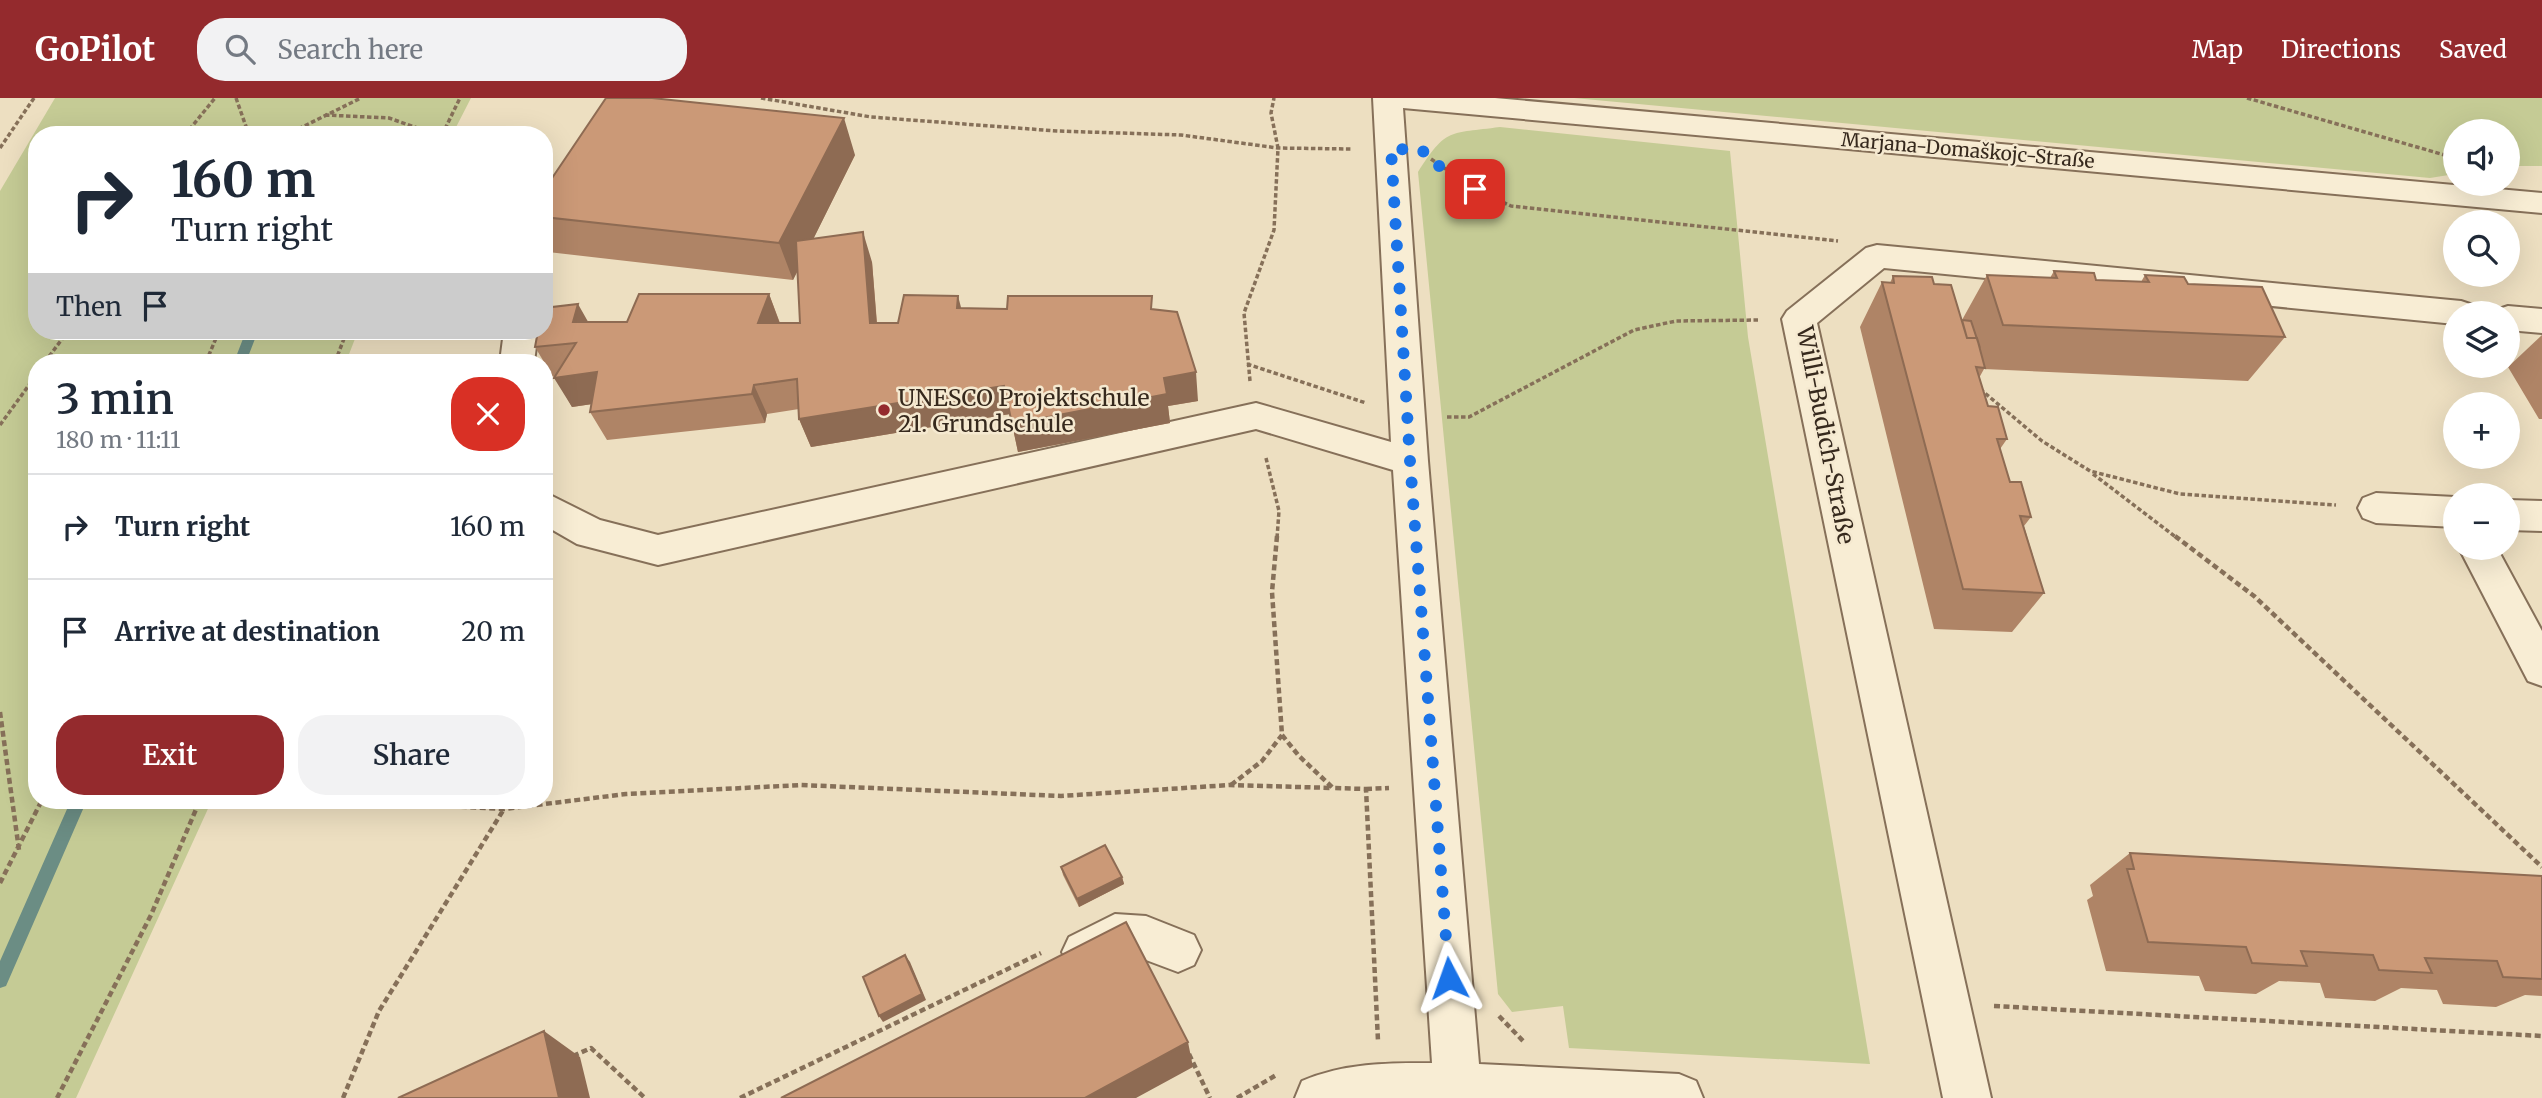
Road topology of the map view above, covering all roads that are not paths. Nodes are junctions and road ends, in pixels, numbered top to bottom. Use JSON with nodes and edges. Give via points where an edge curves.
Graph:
{"nodes":[{"id":1,"x":1390,"y":98,"type":"edge"},
{"id":2,"x":2542,"y":203,"type":"edge"},
{"id":3,"x":2443,"y":311,"type":"edge"},
{"id":4,"x":2520,"y":319,"type":"edge"},
{"id":5,"x":2542,"y":321,"type":"edge"},
{"id":6,"x":1410,"y":461,"type":"junction"},
{"id":7,"x":2376,"y":508,"type":"road end"},
{"id":8,"x":553,"y":511,"type":"edge"},
{"id":9,"x":2443,"y":511,"type":"edge"},
{"id":10,"x":2520,"y":515,"type":"edge"},
{"id":11,"x":2542,"y":516,"type":"edge"},
{"id":12,"x":2484,"y":560,"type":"edge"},
{"id":13,"x":2542,"y":670,"type":"edge"},
{"id":14,"x":1178,"y":950,"type":"dead end"},
{"id":15,"x":1053,"y":958,"type":"edge"},
{"id":16,"x":1458,"y":1093,"type":"edge"},
{"id":17,"x":1320,"y":1098,"type":"edge"},
{"id":18,"x":1679,"y":1098,"type":"edge"},
{"id":19,"x":1967,"y":1098,"type":"edge"}],
"edges":[{"from":1,"to":2,"type":"street","name":"Marjana-Domaškojc-Straße"},
{"from":1,"to":6,"type":"street"},
{"from":3,"to":19,"type":"street","name":"Willi-Budich-Straße","via":[[1877,256],[1799,319]]},
{"from":4,"to":5,"type":"street"},
{"from":6,"to":8,"type":"street","via":[[1256,416],[658,550],[590,533]]},
{"from":6,"to":16,"type":"street"},
{"from":7,"to":9,"type":"street"},
{"from":10,"to":11,"type":"street"},
{"from":12,"to":13,"type":"street"},
{"from":14,"to":15,"type":"street","via":[[1146,938],[1115,936]]},
{"from":16,"to":17,"type":"street","via":[[1380,1087],[1341,1090]]},
{"from":16,"to":18,"type":"street"}]}
